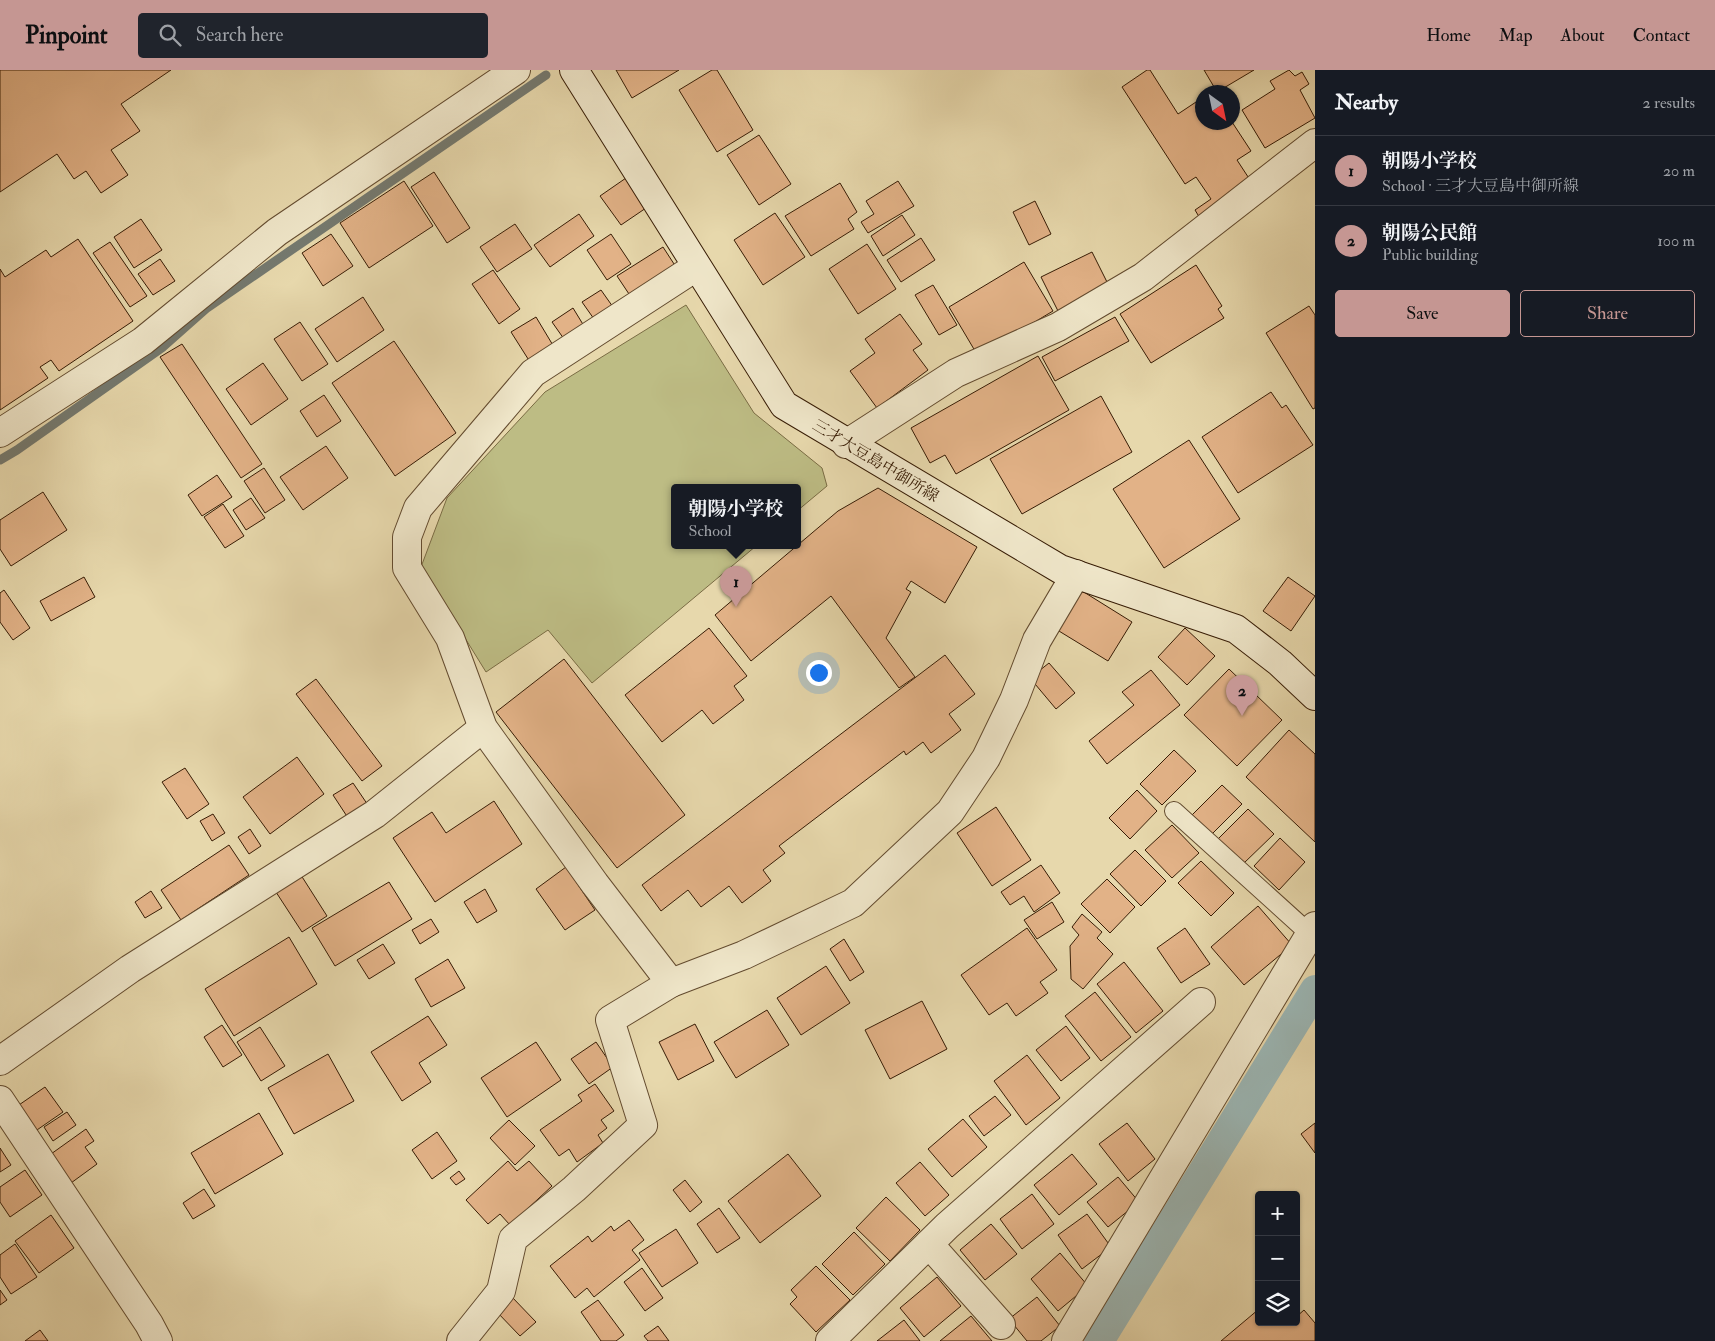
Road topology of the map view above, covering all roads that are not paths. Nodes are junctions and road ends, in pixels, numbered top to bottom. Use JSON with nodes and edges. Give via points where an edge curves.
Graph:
{"nodes":[{"id":1,"x":516,"y":70,"type":"edge"},
{"id":2,"x":574,"y":70,"type":"edge"},
{"id":3,"x":1315,"y":143,"type":"edge"},
{"id":4,"x":696,"y":267,"type":"junction"},
{"id":5,"x":0,"y":433,"type":"edge"},
{"id":6,"x":846,"y":444,"type":"junction"},
{"id":7,"x":1076,"y":574,"type":"junction"},
{"id":8,"x":1315,"y":696,"type":"edge"},
{"id":9,"x":484,"y":728,"type":"junction"},
{"id":10,"x":1174,"y":811,"type":"dead end"},
{"id":11,"x":1313,"y":930,"type":"edge"},
{"id":12,"x":671,"y":983,"type":"junction"},
{"id":13,"x":1201,"y":1002,"type":"dead end"},
{"id":14,"x":0,"y":1062,"type":"edge"},
{"id":15,"x":0,"y":1100,"type":"edge"},
{"id":16,"x":929,"y":1244,"type":"junction"},
{"id":17,"x":1000,"y":1326,"type":"dead end"},
{"id":18,"x":836,"y":1339,"type":"edge"},
{"id":19,"x":464,"y":1340,"type":"edge"},
{"id":20,"x":158,"y":1341,"type":"edge"},
{"id":21,"x":1066,"y":1341,"type":"edge"}],
"edges":[{"from":1,"to":5,"type":"street","via":[[277,232],[143,341]]},
{"from":2,"to":4,"type":"street","name":"三才大豆島中御所線"},
{"from":3,"to":6,"type":"street","via":[[1142,277],[1058,327],[956,372]]},
{"from":4,"to":6,"type":"street","name":"三才大豆島中御所線","via":[[784,405]]},
{"from":4,"to":9,"type":"street","via":[[533,373],[418,508],[407,537],[407,568],[450,638]]},
{"from":6,"to":7,"type":"street","name":"三才大豆島中御所線","via":[[1060,569]]},
{"from":7,"to":8,"type":"street","name":"三才大豆島中御所線","via":[[1236,629],[1280,663]]},
{"from":7,"to":12,"type":"street","via":[[1037,640],[1014,700],[986,758],[950,812],[853,903],[744,955]]},
{"from":9,"to":12,"type":"street","via":[[595,884]]},
{"from":9,"to":14,"type":"street","via":[[375,814],[130,969]]},
{"from":10,"to":11,"type":"lane"},
{"from":11,"to":21,"type":"street"},
{"from":12,"to":19,"type":"street","via":[[610,1020],[643,1125],[574,1189],[513,1239],[501,1291]]},
{"from":13,"to":16,"type":"street"},
{"from":15,"to":20,"type":"street"},
{"from":16,"to":17,"type":"street"},
{"from":16,"to":18,"type":"street"}]}
